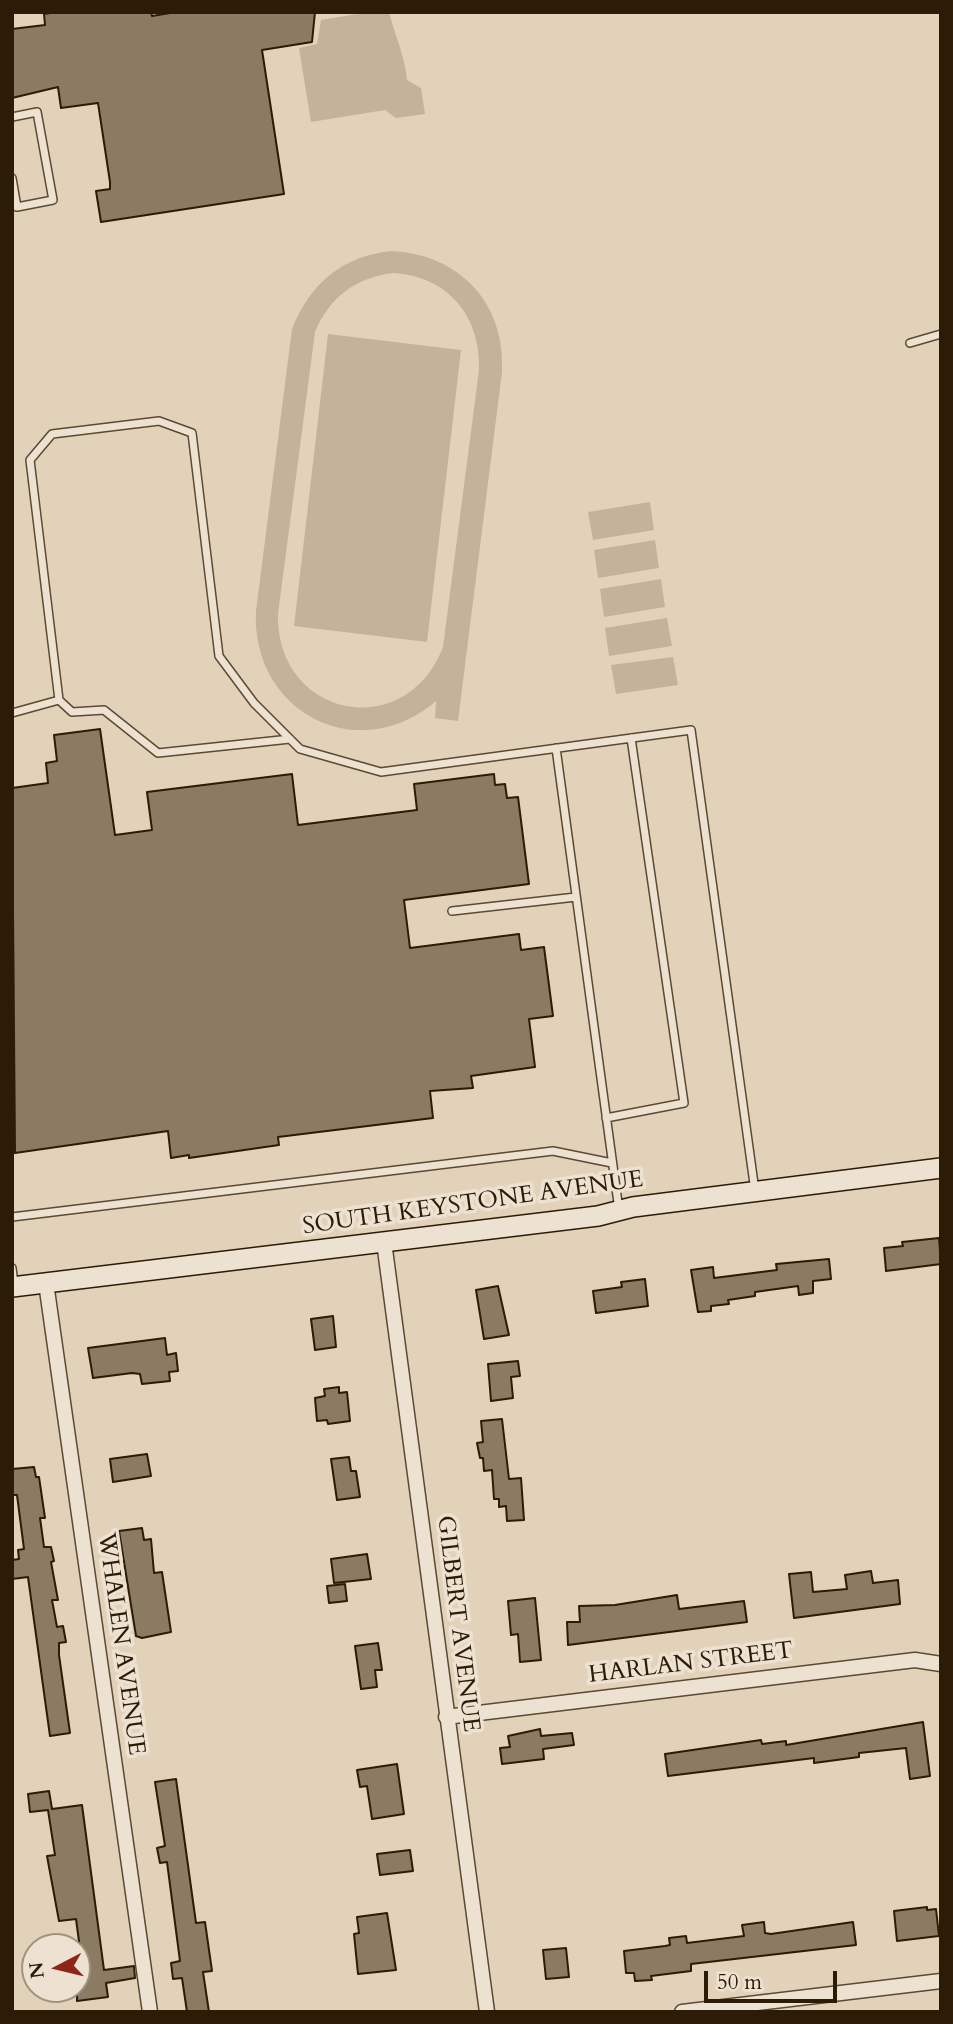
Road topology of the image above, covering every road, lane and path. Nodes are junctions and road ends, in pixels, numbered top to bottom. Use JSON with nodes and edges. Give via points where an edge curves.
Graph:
{"nodes":[{"id":1,"x":12,"y":117,"type":"edge"},
{"id":2,"x":12,"y":178,"type":"edge"},
{"id":3,"x":941,"y":334,"type":"edge"},
{"id":4,"x":910,"y":343,"type":"dead end"},
{"id":5,"x":59,"y":700,"type":"junction"},
{"id":6,"x":12,"y":713,"type":"edge"},
{"id":7,"x":631,"y":738,"type":"junction"},
{"id":8,"x":290,"y":739,"type":"junction"},
{"id":9,"x":556,"y":748,"type":"junction"},
{"id":10,"x":576,"y":897,"type":"junction"},
{"id":11,"x":452,"y":911,"type":"dead end"},
{"id":12,"x":606,"y":1118,"type":"junction"},
{"id":13,"x":612,"y":1163,"type":"junction"},
{"id":14,"x":941,"y":1167,"type":"edge"},
{"id":15,"x":755,"y":1192,"type":"junction"},
{"id":16,"x":619,"y":1210,"type":"junction"},
{"id":17,"x":12,"y":1217,"type":"edge"},
{"id":18,"x":384,"y":1242,"type":"junction"},
{"id":19,"x":13,"y":1280,"type":"edge"},
{"id":20,"x":46,"y":1283,"type":"junction"},
{"id":21,"x":941,"y":1664,"type":"edge"},
{"id":22,"x":446,"y":1717,"type":"junction"},
{"id":23,"x":941,"y":1981,"type":"edge"},
{"id":24,"x":150,"y":2012,"type":"edge"},
{"id":25,"x":486,"y":2012,"type":"edge"},
{"id":26,"x":682,"y":2012,"type":"edge"}],
"edges":[{"from":1,"to":2,"type":"lane","via":[[37,112],[53,200],[17,207]]},
{"from":3,"to":4,"type":"lane"},
{"from":5,"to":6,"type":"lane"},
{"from":5,"to":8,"type":"lane","via":[[72,712],[104,710],[158,753]]},
{"from":5,"to":8,"type":"lane","via":[[30,460],[52,434],[159,421],[192,433],[219,656],[254,704]]},
{"from":7,"to":9,"type":"lane"},
{"from":7,"to":12,"type":"lane","via":[[684,1103]]},
{"from":7,"to":15,"type":"lane","via":[[691,730]]},
{"from":8,"to":9,"type":"lane","via":[[300,749],[381,772]]},
{"from":9,"to":10,"type":"lane"},
{"from":10,"to":11,"type":"lane"},
{"from":10,"to":12,"type":"lane"},
{"from":12,"to":13,"type":"lane"},
{"from":13,"to":16,"type":"lane"},
{"from":13,"to":17,"type":"lane","via":[[553,1151]]},
{"from":14,"to":15,"type":"main road","name":"SOUTH KEYSTONE AVENUE"},
{"from":15,"to":16,"type":"main road","name":"SOUTH KEYSTONE AVENUE"},
{"from":16,"to":18,"type":"main road","name":"SOUTH KEYSTONE AVENUE"},
{"from":18,"to":20,"type":"main road","name":"SOUTH KEYSTONE AVENUE"},
{"from":18,"to":22,"type":"street","name":"GILBERT AVENUE"},
{"from":19,"to":20,"type":"main road","name":"SOUTH KEYSTONE AVENUE"},
{"from":20,"to":24,"type":"street","name":"WHALEN AVENUE"},
{"from":21,"to":22,"type":"street","name":"HARLAN STREET","via":[[915,1660]]},
{"from":22,"to":25,"type":"street","name":"GILBERT AVENUE"},
{"from":23,"to":26,"type":"street"}]}
